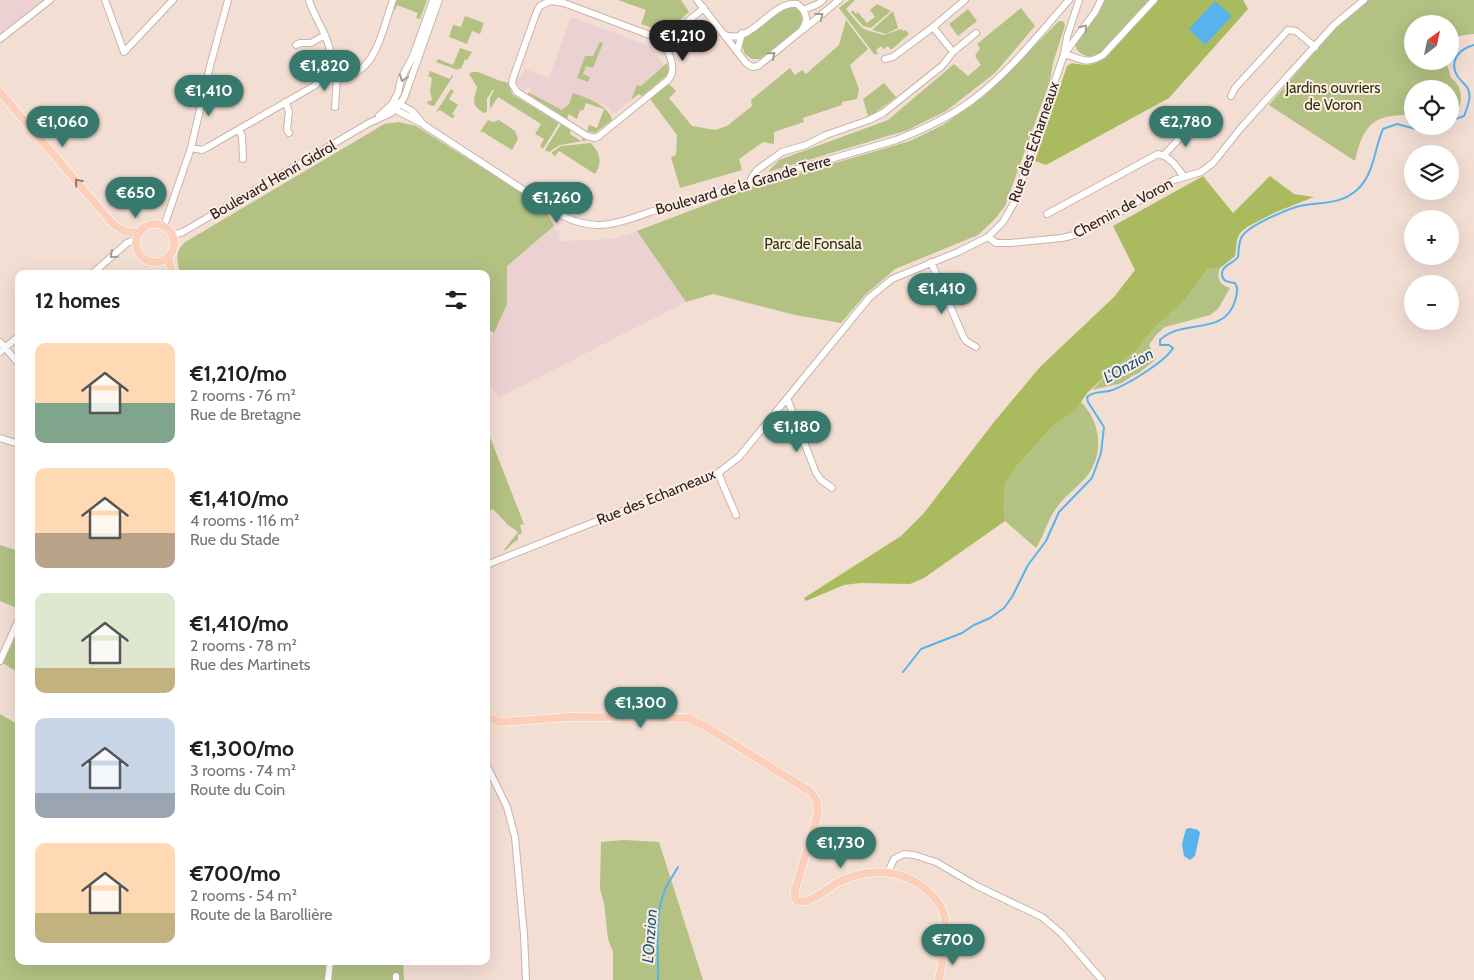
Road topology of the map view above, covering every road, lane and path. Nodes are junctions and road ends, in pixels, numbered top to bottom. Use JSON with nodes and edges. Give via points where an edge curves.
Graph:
{"nodes":[{"id":1,"x":50,"y":0,"type":"edge"},
{"id":2,"x":105,"y":0,"type":"edge"},
{"id":3,"x":173,"y":0,"type":"edge"},
{"id":4,"x":228,"y":0,"type":"edge"},
{"id":5,"x":309,"y":0,"type":"edge"},
{"id":6,"x":393,"y":0,"type":"edge"},
{"id":7,"x":433,"y":0,"type":"edge"},
{"id":8,"x":439,"y":0,"type":"edge"},
{"id":9,"x":697,"y":0,"type":"edge"},
{"id":10,"x":823,"y":0,"type":"edge"},
{"id":11,"x":839,"y":0,"type":"edge"},
{"id":12,"x":965,"y":0,"type":"edge"},
{"id":13,"x":1069,"y":0,"type":"edge"},
{"id":14,"x":1079,"y":0,"type":"edge"},
{"id":15,"x":1101,"y":0,"type":"edge"},
{"id":16,"x":1154,"y":0,"type":"edge"},
{"id":17,"x":1364,"y":0,"type":"edge"},
{"id":18,"x":544,"y":1,"type":"edge"},
{"id":19,"x":782,"y":1,"type":"edge"},
{"id":20,"x":704,"y":8,"type":"junction"},
{"id":21,"x":803,"y":10,"type":"junction"},
{"id":22,"x":1058,"y":13,"type":"junction"},
{"id":23,"x":1072,"y":21,"type":"junction"},
{"id":24,"x":933,"y":27,"type":"junction"},
{"id":25,"x":801,"y":31,"type":"junction"},
{"id":26,"x":742,"y":33,"type":"junction"},
{"id":27,"x":976,"y":33,"type":"dead end"},
{"id":28,"x":325,"y":35,"type":"junction"},
{"id":29,"x":725,"y":35,"type":"junction"},
{"id":30,"x":0,"y":39,"type":"edge"},
{"id":31,"x":662,"y":42,"type":"junction"},
{"id":32,"x":296,"y":45,"type":"dead end"},
{"id":33,"x":1315,"y":47,"type":"junction"},
{"id":34,"x":737,"y":52,"type":"junction"},
{"id":35,"x":954,"y":52,"type":"junction"},
{"id":36,"x":1064,"y":54,"type":"junction"},
{"id":37,"x":884,"y":59,"type":"dead end"},
{"id":38,"x":328,"y":74,"type":"junction"},
{"id":39,"x":337,"y":77,"type":"junction"},
{"id":40,"x":0,"y":92,"type":"edge"},
{"id":41,"x":1231,"y":96,"type":"dead end"},
{"id":42,"x":285,"y":102,"type":"junction"},
{"id":43,"x":395,"y":105,"type":"junction"},
{"id":44,"x":335,"y":107,"type":"dead end"},
{"id":45,"x":1191,"y":126,"type":"dead end"},
{"id":46,"x":239,"y":129,"type":"junction"},
{"id":47,"x":289,"y":133,"type":"dead end"},
{"id":48,"x":191,"y":148,"type":"junction"},
{"id":49,"x":1164,"y":155,"type":"junction"},
{"id":50,"x":243,"y":160,"type":"dead end"},
{"id":51,"x":1184,"y":177,"type":"junction"},
{"id":52,"x":751,"y":183,"type":"junction"},
{"id":53,"x":1047,"y":214,"type":"dead end"},
{"id":54,"x":164,"y":226,"type":"junction"},
{"id":55,"x":172,"y":235,"type":"junction"},
{"id":56,"x":137,"y":236,"type":"junction"},
{"id":57,"x":988,"y":237,"type":"junction"},
{"id":58,"x":167,"y":257,"type":"junction"},
{"id":59,"x":931,"y":262,"type":"junction"},
{"id":60,"x":97,"y":270,"type":"edge"},
{"id":61,"x":170,"y":270,"type":"edge"},
{"id":62,"x":15,"y":340,"type":"edge"},
{"id":63,"x":0,"y":342,"type":"edge"},
{"id":64,"x":976,"y":347,"type":"dead end"},
{"id":65,"x":3,"y":350,"type":"edge"},
{"id":66,"x":15,"y":360,"type":"edge"},
{"id":67,"x":786,"y":398,"type":"junction"},
{"id":68,"x":0,"y":438,"type":"edge"},
{"id":69,"x":15,"y":443,"type":"edge"},
{"id":70,"x":718,"y":473,"type":"junction"},
{"id":71,"x":832,"y":488,"type":"dead end"},
{"id":72,"x":736,"y":515,"type":"dead end"},
{"id":73,"x":490,"y":563,"type":"edge"},
{"id":74,"x":15,"y":628,"type":"edge"},
{"id":75,"x":0,"y":661,"type":"edge"},
{"id":76,"x":490,"y":719,"type":"edge"},
{"id":77,"x":490,"y":772,"type":"edge"},
{"id":78,"x":888,"y":872,"type":"junction"},
{"id":79,"x":330,"y":965,"type":"edge"},
{"id":80,"x":328,"y":980,"type":"edge"},
{"id":81,"x":526,"y":980,"type":"edge"},
{"id":82,"x":939,"y":980,"type":"edge"},
{"id":83,"x":1102,"y":980,"type":"edge"}],
"edges":[{"from":1,"to":30,"type":"street"},
{"from":2,"to":3,"type":"street","via":[[124,52]]},
{"from":4,"to":48,"type":"street"},
{"from":5,"to":28,"type":"street"},
{"from":6,"to":39,"type":"street","via":[[370,62],[360,71]]},
{"from":7,"to":43,"type":"street","one_way":true,"via":[[404,72]]},
{"from":8,"to":43,"type":"street","via":[[410,82]]},
{"from":9,"to":20,"type":"street"},
{"from":10,"to":21,"type":"street"},
{"from":25,"to":11,"type":"street","one_way":true},
{"from":12,"to":24,"type":"street"},
{"from":13,"to":22,"type":"street","name":"Boulevard de la Grande Terre"},
{"from":14,"to":23,"type":"street","name":"Rue des Echarneaux"},
{"from":36,"to":15,"type":"street","name":"Rue des Echarneaux","one_way":true},
{"from":16,"to":36,"type":"street","via":[[1096,60],[1082,61]]},
{"from":17,"to":33,"type":"street","name":"Chemin de Voron","via":[[1334,25]]},
{"from":18,"to":31,"type":"street","via":[[564,3]]},
{"from":18,"to":31,"type":"street","via":[[536,11],[512,84],[517,92],[590,138],[599,136],[668,80],[674,72]]},
{"from":19,"to":21,"type":"street","via":[[791,1]]},
{"from":19,"to":26,"type":"street"},
{"from":20,"to":29,"type":"street"},
{"from":20,"to":31,"type":"street"},
{"from":21,"to":25,"type":"street","via":[[806,19]]},
{"from":22,"to":23,"type":"street"},
{"from":22,"to":52,"type":"street","name":"Boulevard de la Grande Terre","via":[[999,78],[970,102],[938,121],[896,140]]},
{"from":23,"to":36,"type":"street","name":"Rue des Echarneaux"},
{"from":24,"to":35,"type":"street"},
{"from":24,"to":37,"type":"street","via":[[893,58]]},
{"from":34,"to":25,"type":"street","one_way":true,"via":[[749,66],[755,67]]},
{"from":26,"to":29,"type":"street","via":[[732,37]]},
{"from":26,"to":34,"type":"street"},
{"from":27,"to":35,"type":"street"},
{"from":28,"to":32,"type":"street","via":[[311,43]]},
{"from":28,"to":38,"type":"street","via":[[331,56]]},
{"from":29,"to":34,"type":"street"},
{"from":33,"to":41,"type":"street","via":[[1296,31],[1288,30]]},
{"from":33,"to":51,"type":"street","name":"Chemin de Voron","via":[[1213,163],[1201,172]]},
{"from":35,"to":52,"type":"street","via":[[942,66],[883,114],[782,152],[757,170]]},
{"from":36,"to":57,"type":"street","name":"Rue des Echarneaux","via":[[1014,203],[1003,222]]},
{"from":38,"to":39,"type":"street"},
{"from":38,"to":42,"type":"street"},
{"from":39,"to":44,"type":"street"},
{"from":56,"to":40,"type":"main road","one_way":true,"via":[[113,224]]},
{"from":42,"to":46,"type":"street"},
{"from":42,"to":47,"type":"street","via":[[289,110]]},
{"from":43,"to":52,"type":"street","name":"Boulevard de la Grande Terre","via":[[412,111],[424,124],[565,217],[583,223],[613,224]]},
{"from":43,"to":55,"type":"street","name":"Boulevard Henri Gidrol","via":[[183,232]]},
{"from":45,"to":49,"type":"street"},
{"from":46,"to":48,"type":"street","via":[[202,150]]},
{"from":46,"to":50,"type":"street"},
{"from":48,"to":54,"type":"street"},
{"from":49,"to":51,"type":"street"},
{"from":49,"to":53,"type":"street","via":[[1153,156]]},
{"from":51,"to":57,"type":"street","name":"Chemin de Voron","via":[[1074,235],[1010,243],[996,243]]},
{"from":54,"to":55,"type":"main road"},
{"from":54,"to":56,"type":"main road","via":[[150,224]]},
{"from":55,"to":58,"type":"main road","via":[[174,246]]},
{"from":56,"to":58,"type":"main road","via":[[138,252],[147,260],[160,261]]},
{"from":56,"to":60,"type":"street","one_way":true},
{"from":57,"to":59,"type":"street","name":"Rue des Echarneaux"},
{"from":58,"to":61,"type":"main road"},
{"from":59,"to":64,"type":"street","via":[[963,336]]},
{"from":59,"to":67,"type":"street","name":"Rue des Echarneaux","via":[[892,279],[875,291]]},
{"from":62,"to":65,"type":"street"},
{"from":63,"to":65,"type":"street"},
{"from":65,"to":66,"type":"street"},
{"from":67,"to":70,"type":"street","name":"Rue des Echarneaux","via":[[739,457]]},
{"from":67,"to":71,"type":"street","via":[[816,473]]},
{"from":68,"to":69,"type":"street"},
{"from":70,"to":72,"type":"street"},
{"from":70,"to":73,"type":"street","name":"Rue des Echarneaux"},
{"from":74,"to":75,"type":"street"},
{"from":76,"to":78,"type":"main road","via":[[502,722],[571,718],[687,718],[791,778],[811,792],[817,801],[818,814],[795,890],[797,901],[810,900],[850,877]]},
{"from":77,"to":81,"type":"street","via":[[507,807],[515,837]]},
{"from":78,"to":82,"type":"main road","via":[[911,879],[936,898],[942,908],[945,918],[944,949]]},
{"from":78,"to":83,"type":"street","via":[[894,859],[904,854],[936,862],[1042,917],[1062,934]]},
{"from":79,"to":80,"type":"street"}]}
